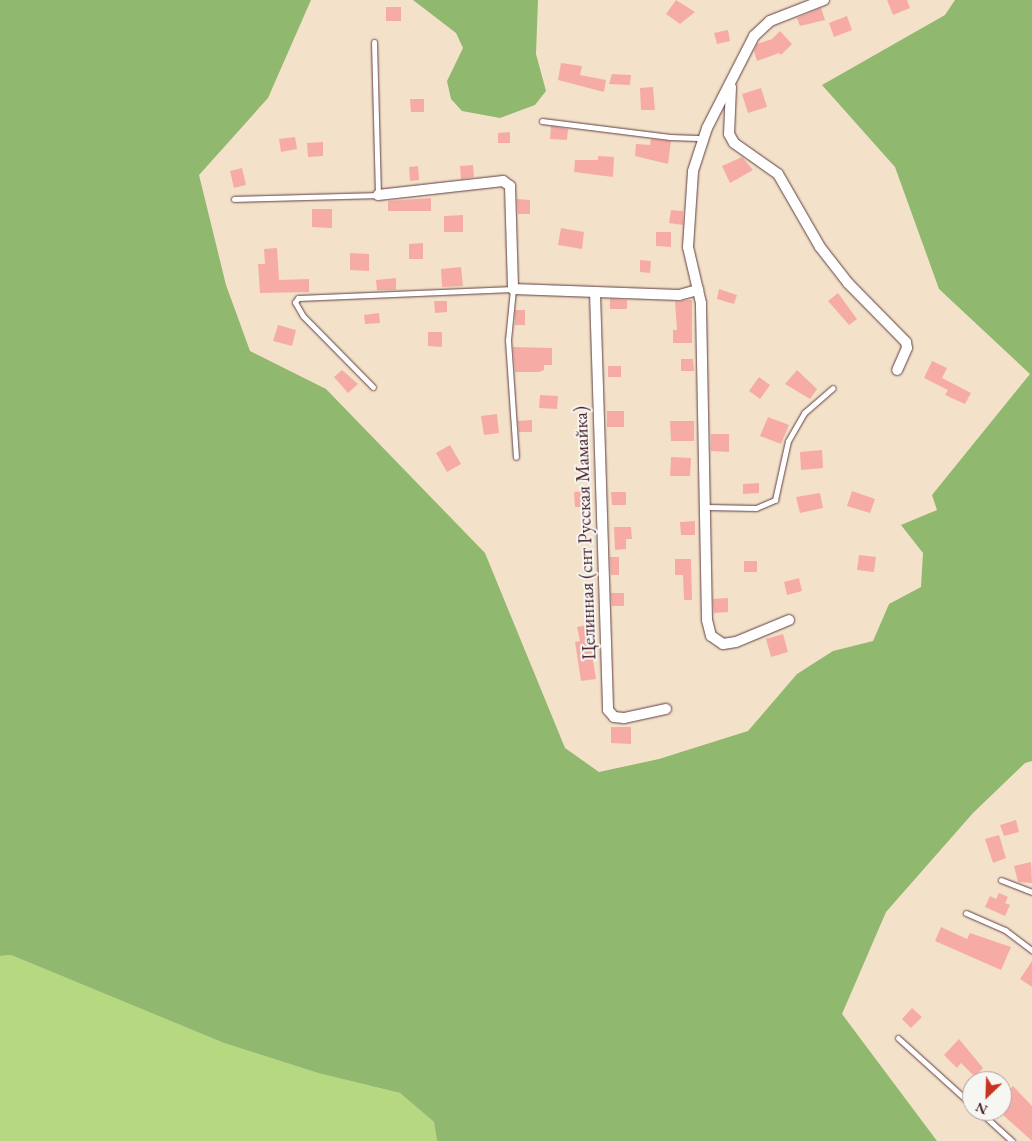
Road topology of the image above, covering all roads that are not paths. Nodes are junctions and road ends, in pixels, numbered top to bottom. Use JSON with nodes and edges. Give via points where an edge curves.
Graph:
{"nodes":[{"id":1,"x":824,"y":0,"type":"edge"},
{"id":2,"x":374,"y":42,"type":"dead end"},
{"id":3,"x":731,"y":84,"type":"junction"},
{"id":4,"x":542,"y":121,"type":"dead end"},
{"id":5,"x":704,"y":138,"type":"junction"},
{"id":6,"x":378,"y":195,"type":"junction"},
{"id":7,"x":234,"y":199,"type":"dead end"},
{"id":8,"x":513,"y":289,"type":"junction"},
{"id":9,"x":698,"y":290,"type":"junction"},
{"id":10,"x":595,"y":293,"type":"junction"},
{"id":11,"x":897,"y":370,"type":"dead end"},
{"id":12,"x":373,"y":387,"type":"dead end"},
{"id":13,"x":833,"y":388,"type":"dead end"},
{"id":14,"x":516,"y":457,"type":"dead end"},
{"id":15,"x":707,"y":507,"type":"junction"},
{"id":16,"x":789,"y":620,"type":"dead end"},
{"id":17,"x":666,"y":709,"type":"dead end"},
{"id":18,"x":1001,"y":880,"type":"dead end"},
{"id":19,"x":1032,"y":892,"type":"edge"},
{"id":20,"x":966,"y":913,"type":"dead end"},
{"id":21,"x":1032,"y":950,"type":"edge"},
{"id":22,"x":898,"y":1038,"type":"dead end"},
{"id":23,"x":962,"y":1096,"type":"edge"},
{"id":24,"x":989,"y":1121,"type":"edge"},
{"id":25,"x":1012,"y":1141,"type":"edge"}],
"edges":[{"from":1,"to":3,"type":"street","via":[[770,22],[754,36]]},
{"from":2,"to":6,"type":"lane"},
{"from":3,"to":5,"type":"street"},
{"from":3,"to":11,"type":"street","via":[[729,134],[734,143],[778,174],[820,247],[848,283],[906,342],[907,348]]},
{"from":4,"to":5,"type":"lane","via":[[670,137]]},
{"from":5,"to":9,"type":"street","via":[[693,171],[688,247]]},
{"from":6,"to":7,"type":"lane"},
{"from":6,"to":8,"type":"street","via":[[503,181],[510,186]]},
{"from":8,"to":10,"type":"street"},
{"from":8,"to":12,"type":"lane","via":[[298,298],[295,302],[303,316]]},
{"from":8,"to":14,"type":"lane","via":[[508,340]]},
{"from":9,"to":10,"type":"street","via":[[679,295]]},
{"from":9,"to":15,"type":"street"},
{"from":10,"to":17,"type":"street","name":"Целинная (снт Русская Мамайка)","via":[[608,710],[614,717],[624,718]]},
{"from":13,"to":15,"type":"lane","via":[[804,413],[788,441],[775,500],[756,508]]},
{"from":15,"to":16,"type":"street","via":[[707,620],[711,636],[723,644],[736,642]]},
{"from":18,"to":19,"type":"lane"},
{"from":20,"to":21,"type":"lane","via":[[1005,930]]},
{"from":22,"to":23,"type":"lane"},
{"from":24,"to":25,"type":"lane"}]}
